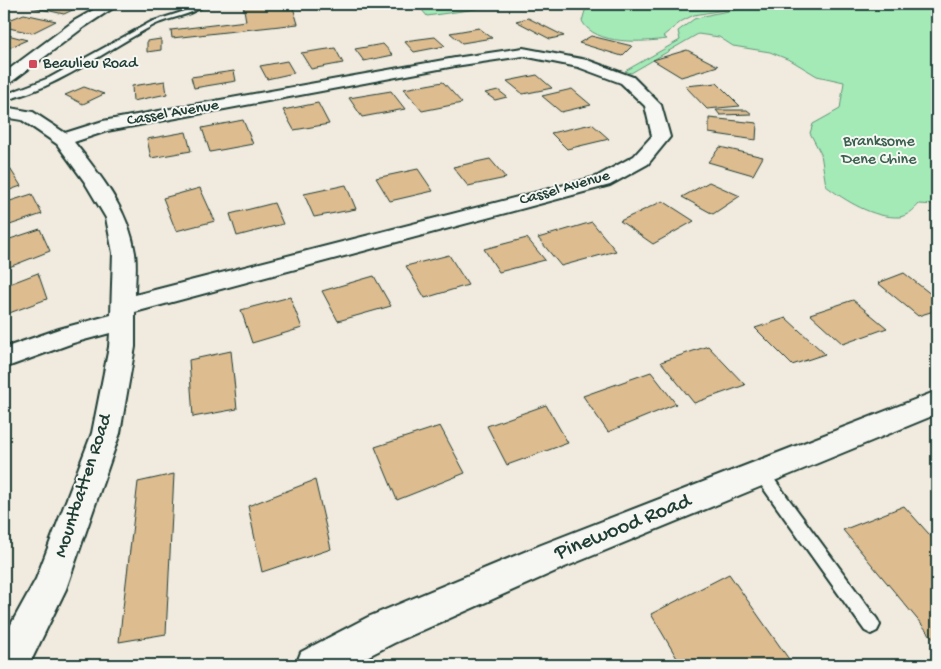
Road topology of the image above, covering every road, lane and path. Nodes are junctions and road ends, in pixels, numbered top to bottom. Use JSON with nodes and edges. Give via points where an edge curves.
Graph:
{"nodes":[{"id":1,"x":113,"y":4,"type":"edge"},
{"id":2,"x":203,"y":4,"type":"edge"},
{"id":3,"x":4,"y":80,"type":"edge"},
{"id":4,"x":4,"y":98,"type":"edge"},
{"id":5,"x":4,"y":112,"type":"edge"},
{"id":6,"x":63,"y":140,"type":"junction"},
{"id":7,"x":123,"y":314,"type":"junction"},
{"id":8,"x":4,"y":358,"type":"edge"},
{"id":9,"x":937,"y":402,"type":"edge"},
{"id":10,"x":761,"y":473,"type":"junction"},
{"id":11,"x":871,"y":625,"type":"dead end"},
{"id":12,"x":9,"y":665,"type":"edge"},
{"id":13,"x":314,"y":665,"type":"edge"}],
"edges":[{"from":1,"to":3,"type":"street"},
{"from":2,"to":4,"type":"lane","via":[[153,23],[52,80]]},
{"from":5,"to":6,"type":"street","name":"Mountbatten Road","via":[[27,116]]},
{"from":6,"to":7,"type":"street","name":"Mountbatten Road","via":[[116,218],[124,253]]},
{"from":6,"to":7,"type":"street","name":"Cassel Avenue","via":[[103,126],[523,52],[582,63],[627,80],[653,105],[661,137],[641,160],[603,181]]},
{"from":7,"to":8,"type":"street"},
{"from":7,"to":12,"type":"street","name":"Mountbatten Road","via":[[122,347],[106,433],[50,589]]},
{"from":9,"to":10,"type":"street","name":"Pinewood Road"},
{"from":10,"to":11,"type":"lane"},
{"from":10,"to":13,"type":"street","name":"Pinewood Road","via":[[553,556],[381,630]]}]}
